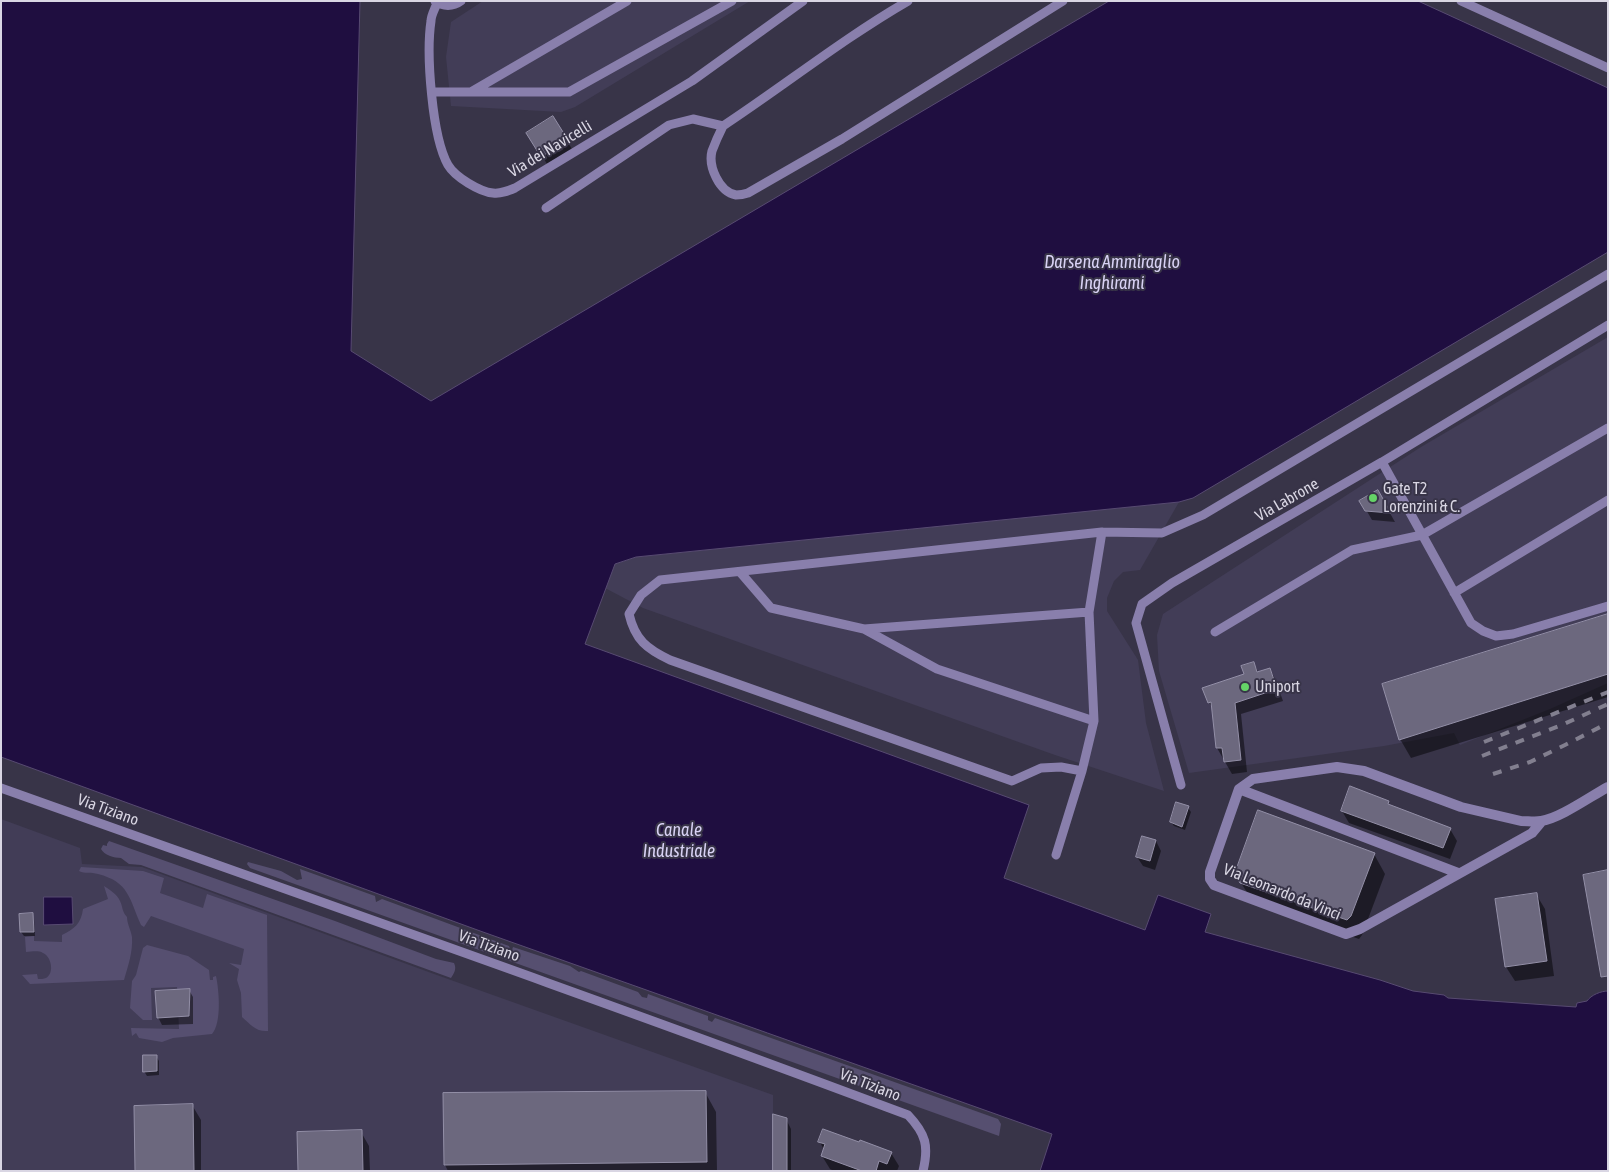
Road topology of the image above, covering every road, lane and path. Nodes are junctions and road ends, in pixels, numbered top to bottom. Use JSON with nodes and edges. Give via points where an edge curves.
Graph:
{"nodes":[{"id":1,"x":461,"y":1,"type":"edge"},
{"id":2,"x":627,"y":1,"type":"edge"},
{"id":3,"x":732,"y":1,"type":"edge"},
{"id":4,"x":803,"y":1,"type":"edge"},
{"id":5,"x":908,"y":1,"type":"edge"},
{"id":6,"x":1062,"y":1,"type":"edge"},
{"id":7,"x":1461,"y":1,"type":"edge"},
{"id":8,"x":436,"y":2,"type":"edge"},
{"id":9,"x":1608,"y":68,"type":"edge"},
{"id":10,"x":432,"y":92,"type":"junction"},
{"id":11,"x":471,"y":92,"type":"junction"},
{"id":12,"x":723,"y":126,"type":"junction"},
{"id":13,"x":546,"y":208,"type":"dead end"},
{"id":14,"x":1608,"y":274,"type":"edge"},
{"id":15,"x":1608,"y":325,"type":"edge"},
{"id":16,"x":1608,"y":428,"type":"edge"},
{"id":17,"x":1382,"y":462,"type":"junction"},
{"id":18,"x":1608,"y":500,"type":"edge"},
{"id":19,"x":1102,"y":532,"type":"junction"},
{"id":20,"x":1422,"y":535,"type":"junction"},
{"id":21,"x":740,"y":572,"type":"junction"},
{"id":22,"x":1454,"y":593,"type":"junction"},
{"id":23,"x":1608,"y":606,"type":"edge"},
{"id":24,"x":1089,"y":612,"type":"junction"},
{"id":25,"x":864,"y":629,"type":"junction"},
{"id":26,"x":1214,"y":632,"type":"dead end"},
{"id":27,"x":1094,"y":722,"type":"junction"},
{"id":28,"x":1082,"y":771,"type":"junction"},
{"id":29,"x":1181,"y":785,"type":"dead end"},
{"id":30,"x":1608,"y":787,"type":"edge"},
{"id":31,"x":1,"y":788,"type":"edge"},
{"id":32,"x":1239,"y":789,"type":"junction"},
{"id":33,"x":1542,"y":821,"type":"junction"},
{"id":34,"x":1056,"y":855,"type":"dead end"},
{"id":35,"x":1458,"y":873,"type":"junction"},
{"id":36,"x":923,"y":1171,"type":"edge"}],
"edges":[{"from":1,"to":8,"type":"lane","via":[[448,6]]},
{"from":2,"to":11,"type":"lane"},
{"from":3,"to":11,"type":"lane","via":[[569,92]]},
{"from":4,"to":10,"type":"lane","name":"Via dei Navicelli","via":[[692,81],[504,192],[492,193],[467,182],[449,167],[437,132]]},
{"from":5,"to":12,"type":"lane"},
{"from":6,"to":12,"type":"lane","via":[[842,139],[748,193],[736,195],[726,190],[711,166],[712,152]]},
{"from":7,"to":9,"type":"lane"},
{"from":8,"to":10,"type":"lane","name":"Via dei Navicelli","via":[[430,38]]},
{"from":10,"to":11,"type":"lane"},
{"from":12,"to":13,"type":"lane","via":[[693,119],[669,124]]},
{"from":14,"to":19,"type":"lane","via":[[1203,515],[1162,533]]},
{"from":15,"to":17,"type":"lane","name":"Via Labrone"},
{"from":16,"to":20,"type":"lane"},
{"from":17,"to":20,"type":"lane"},
{"from":17,"to":29,"type":"lane","name":"Via Labrone","via":[[1142,604],[1136,623]]},
{"from":18,"to":22,"type":"lane"},
{"from":19,"to":21,"type":"lane"},
{"from":19,"to":24,"type":"lane"},
{"from":20,"to":22,"type":"lane"},
{"from":20,"to":26,"type":"lane","via":[[1352,550]]},
{"from":21,"to":25,"type":"lane","via":[[771,608]]},
{"from":21,"to":28,"type":"lane","via":[[660,580],[641,595],[629,614],[632,629],[650,650],[670,660],[1012,781],[1041,768]]},
{"from":22,"to":23,"type":"lane","via":[[1471,623],[1496,636]]},
{"from":24,"to":25,"type":"lane"},
{"from":24,"to":27,"type":"lane"},
{"from":25,"to":27,"type":"lane","via":[[937,670]]},
{"from":27,"to":28,"type":"lane"},
{"from":28,"to":34,"type":"lane"},
{"from":30,"to":33,"type":"street","name":"Via Leonardo da Vinci"},
{"from":31,"to":36,"type":"lane","name":"Via Tiziano","via":[[908,1115],[926,1143]]},
{"from":32,"to":33,"type":"street","name":"Via Leonardo da Vinci","via":[[1253,780],[1337,767],[1364,771],[1461,807],[1521,821]]},
{"from":32,"to":35,"type":"street"},
{"from":32,"to":35,"type":"street","name":"Via Leonardo da Vinci","via":[[1210,872],[1214,885],[1346,934]]},
{"from":33,"to":35,"type":"street","name":"Via Leonardo da Vinci","via":[[1532,833]]}]}
